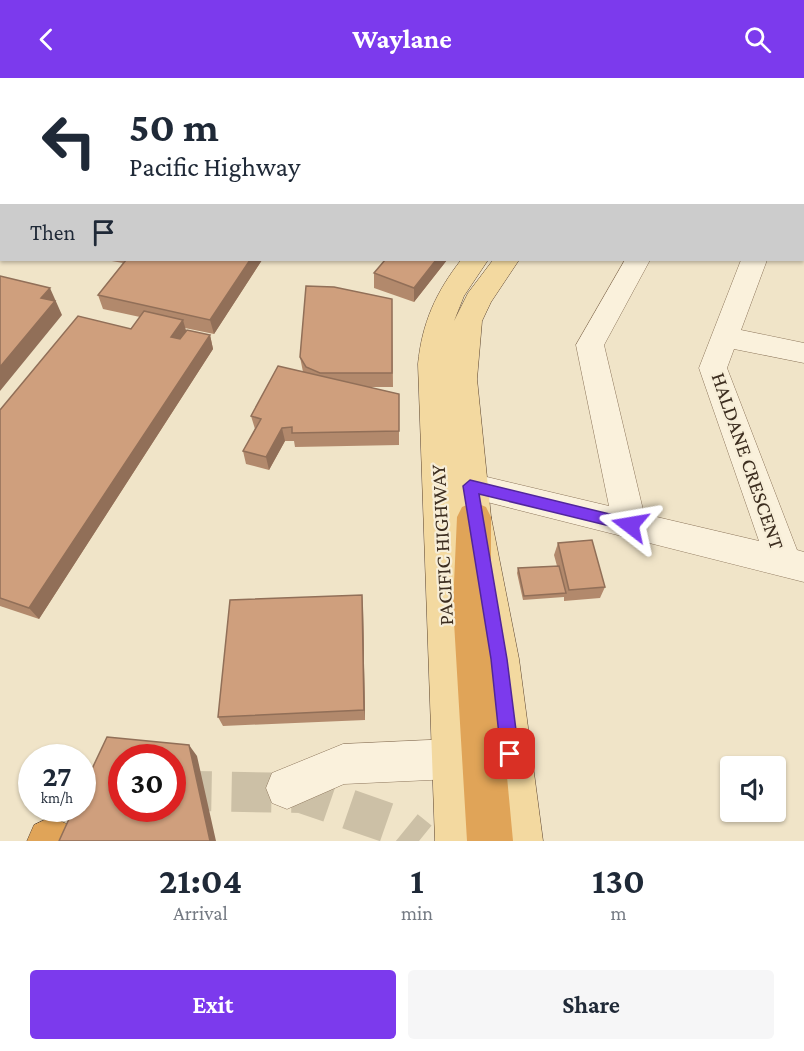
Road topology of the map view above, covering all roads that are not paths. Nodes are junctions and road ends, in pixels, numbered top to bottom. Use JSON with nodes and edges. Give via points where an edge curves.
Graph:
{"nodes":[{"id":1,"x":474,"y":261,"type":"edge"},
{"id":2,"x":505,"y":261,"type":"edge"},
{"id":3,"x":636,"y":261,"type":"edge"},
{"id":4,"x":754,"y":261,"type":"edge"},
{"id":5,"x":725,"y":337,"type":"junction"},
{"id":6,"x":804,"y":353,"type":"edge"},
{"id":7,"x":472,"y":501,"type":"junction"},
{"id":8,"x":630,"y":525,"type":"junction"},
{"id":9,"x":794,"y":565,"type":"edge"},
{"id":10,"x":452,"y":759,"type":"junction"},
{"id":11,"x":287,"y":788,"type":"dead end"},
{"id":12,"x":458,"y":841,"type":"edge"},
{"id":13,"x":490,"y":841,"type":"edge"},
{"id":14,"x":520,"y":841,"type":"edge"}],
"edges":[{"from":1,"to":10,"type":"main road","name":"PACIFIC HIGHWAY","via":[[441,310],[434,345]]},
{"from":2,"to":7,"type":"main road","name":"PACIFIC HIGHWAY","via":[[478,300],[468,321],[463,348],[463,412]]},
{"from":3,"to":8,"type":"street","via":[[590,345]]},
{"from":4,"to":5,"type":"street","name":"HALDANE CRESCENT"},
{"from":5,"to":6,"type":"street"},
{"from":5,"to":9,"type":"street","name":"HALDANE CRESCENT","via":[[713,368]]},
{"from":7,"to":8,"type":"street"},
{"from":7,"to":13,"type":"highway","via":[[472,605]]},
{"from":7,"to":14,"type":"main road","name":"PACIFIC HIGHWAY","via":[[499,659]]},
{"from":8,"to":9,"type":"street"},
{"from":10,"to":11,"type":"street","via":[[343,764]]},
{"from":10,"to":12,"type":"main road","name":"PACIFIC HIGHWAY"}]}
